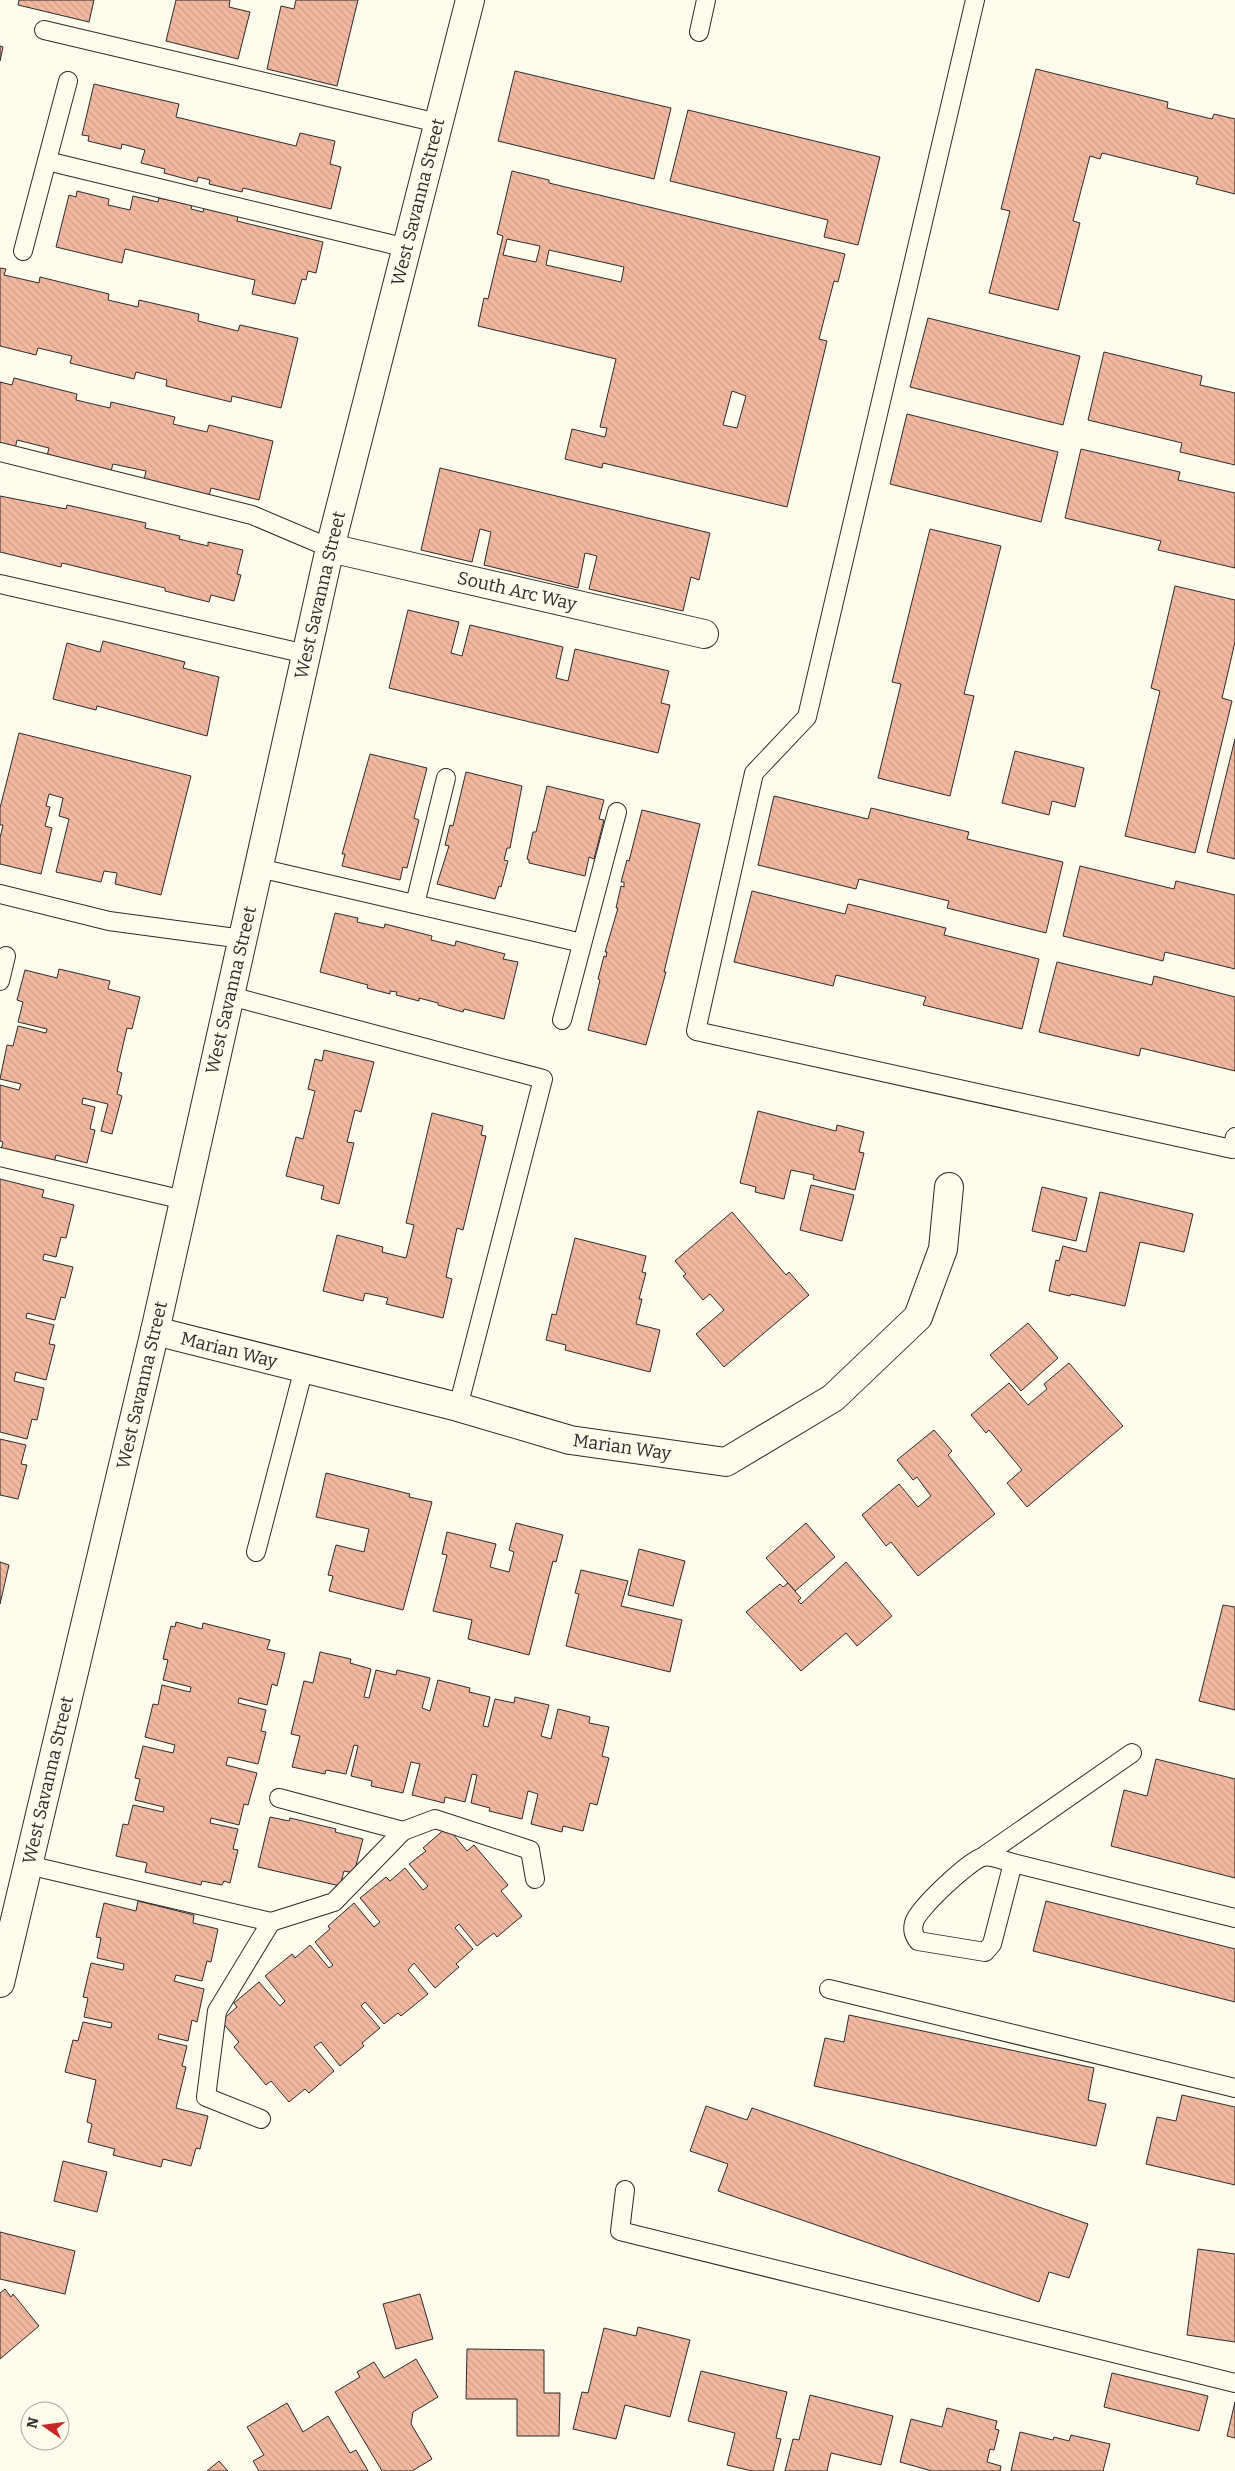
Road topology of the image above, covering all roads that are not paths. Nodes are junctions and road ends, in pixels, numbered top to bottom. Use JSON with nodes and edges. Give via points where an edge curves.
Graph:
{"nodes":[{"id":1,"x":470,"y":0,"type":"edge"},
{"id":2,"x":706,"y":0,"type":"edge"},
{"id":3,"x":975,"y":0,"type":"edge"},
{"id":4,"x":44,"y":30,"type":"dead end"},
{"id":5,"x":698,"y":32,"type":"dead end"},
{"id":6,"x":68,"y":81,"type":"dead end"},
{"id":7,"x":438,"y":123,"type":"junction"},
{"id":8,"x":47,"y":161,"type":"junction"},
{"id":9,"x":407,"y":248,"type":"junction"},
{"id":10,"x":23,"y":251,"type":"dead end"},
{"id":11,"x":0,"y":452,"type":"edge"},
{"id":12,"x":330,"y":548,"type":"junction"},
{"id":13,"x":0,"y":584,"type":"edge"},
{"id":14,"x":704,"y":634,"type":"dead end"},
{"id":15,"x":306,"y":654,"type":"junction"},
{"id":16,"x":446,"y":778,"type":"dead end"},
{"id":17,"x":617,"y":812,"type":"dead end"},
{"id":18,"x":259,"y":868,"type":"junction"},
{"id":19,"x":0,"y":894,"type":"edge"},
{"id":20,"x":415,"y":904,"type":"junction"},
{"id":21,"x":243,"y":939,"type":"junction"},
{"id":22,"x":582,"y":943,"type":"junction"},
{"id":23,"x":6,"y":956,"type":"dead end"},
{"id":24,"x":0,"y":980,"type":"edge"},
{"id":25,"x":230,"y":996,"type":"junction"},
{"id":26,"x":562,"y":1020,"type":"dead end"},
{"id":27,"x":1235,"y":1137,"type":"edge"},
{"id":28,"x":0,"y":1157,"type":"edge"},
{"id":29,"x":949,"y":1187,"type":"dead end"},
{"id":30,"x":184,"y":1200,"type":"junction"},
{"id":31,"x":155,"y":1331,"type":"junction"},
{"id":32,"x":304,"y":1368,"type":"junction"},
{"id":33,"x":458,"y":1407,"type":"junction"},
{"id":34,"x":256,"y":1552,"type":"dead end"},
{"id":35,"x":1132,"y":1753,"type":"dead end"},
{"id":36,"x":279,"y":1798,"type":"dead end"},
{"id":37,"x":403,"y":1831,"type":"junction"},
{"id":38,"x":984,"y":1856,"type":"junction"},
{"id":39,"x":1013,"y":1863,"type":"junction"},
{"id":40,"x":28,"y":1866,"type":"junction"},
{"id":41,"x":535,"y":1879,"type":"dead end"},
{"id":42,"x":1235,"y":1918,"type":"edge"},
{"id":43,"x":270,"y":1922,"type":"junction"},
{"id":44,"x":0,"y":1983,"type":"edge"},
{"id":45,"x":829,"y":1989,"type":"dead end"},
{"id":46,"x":1235,"y":2088,"type":"edge"},
{"id":47,"x":261,"y":2119,"type":"dead end"},
{"id":48,"x":625,"y":2190,"type":"dead end"},
{"id":49,"x":1235,"y":2383,"type":"edge"}],
"edges":[{"from":1,"to":7,"type":"street","name":"West Savanna Street"},
{"from":2,"to":5,"type":"lane"},
{"from":3,"to":27,"type":"lane","via":[[807,717],[754,773],[696,1031],[1232,1149]]},
{"from":4,"to":7,"type":"lane"},
{"from":6,"to":8,"type":"lane"},
{"from":7,"to":9,"type":"street","name":"West Savanna Street"},
{"from":8,"to":9,"type":"lane"},
{"from":8,"to":10,"type":"lane"},
{"from":9,"to":12,"type":"street","name":"West Savanna Street"},
{"from":11,"to":12,"type":"lane","via":[[252,515]]},
{"from":12,"to":14,"type":"street","name":"South Arc Way"},
{"from":12,"to":15,"type":"street","name":"West Savanna Street"},
{"from":13,"to":15,"type":"lane"},
{"from":15,"to":18,"type":"street","name":"West Savanna Street"},
{"from":16,"to":20,"type":"lane"},
{"from":17,"to":22,"type":"lane"},
{"from":18,"to":20,"type":"lane"},
{"from":18,"to":21,"type":"street","name":"West Savanna Street"},
{"from":19,"to":21,"type":"lane","via":[[109,921]]},
{"from":20,"to":22,"type":"lane"},
{"from":21,"to":25,"type":"street","name":"West Savanna Street"},
{"from":22,"to":26,"type":"lane"},
{"from":23,"to":24,"type":"lane"},
{"from":25,"to":30,"type":"street","name":"West Savanna Street"},
{"from":25,"to":33,"type":"lane","via":[[543,1079]]},
{"from":28,"to":30,"type":"lane"},
{"from":29,"to":33,"type":"street","name":"Marian Way","via":[[943,1249],[918,1317],[833,1398],[726,1462],[570,1440]]},
{"from":30,"to":31,"type":"street","name":"West Savanna Street"},
{"from":31,"to":32,"type":"street","name":"Marian Way"},
{"from":31,"to":40,"type":"street","name":"West Savanna Street"},
{"from":32,"to":33,"type":"street","name":"Marian Way"},
{"from":32,"to":34,"type":"lane"},
{"from":35,"to":38,"type":"lane"},
{"from":36,"to":37,"type":"lane"},
{"from":37,"to":41,"type":"lane","via":[[435,1819],[530,1850]]},
{"from":37,"to":43,"type":"lane","via":[[334,1902]]},
{"from":38,"to":39,"type":"lane"},
{"from":38,"to":39,"type":"lane","via":[[938,1892],[920,1912],[914,1922],[918,1941],[985,1952],[992,1944]]},
{"from":39,"to":42,"type":"lane"},
{"from":40,"to":43,"type":"lane"},
{"from":40,"to":44,"type":"street","name":"West Savanna Street"},
{"from":43,"to":47,"type":"lane","via":[[217,2011],[206,2097]]},
{"from":45,"to":46,"type":"lane"},
{"from":48,"to":49,"type":"lane","via":[[620,2231]]}]}
